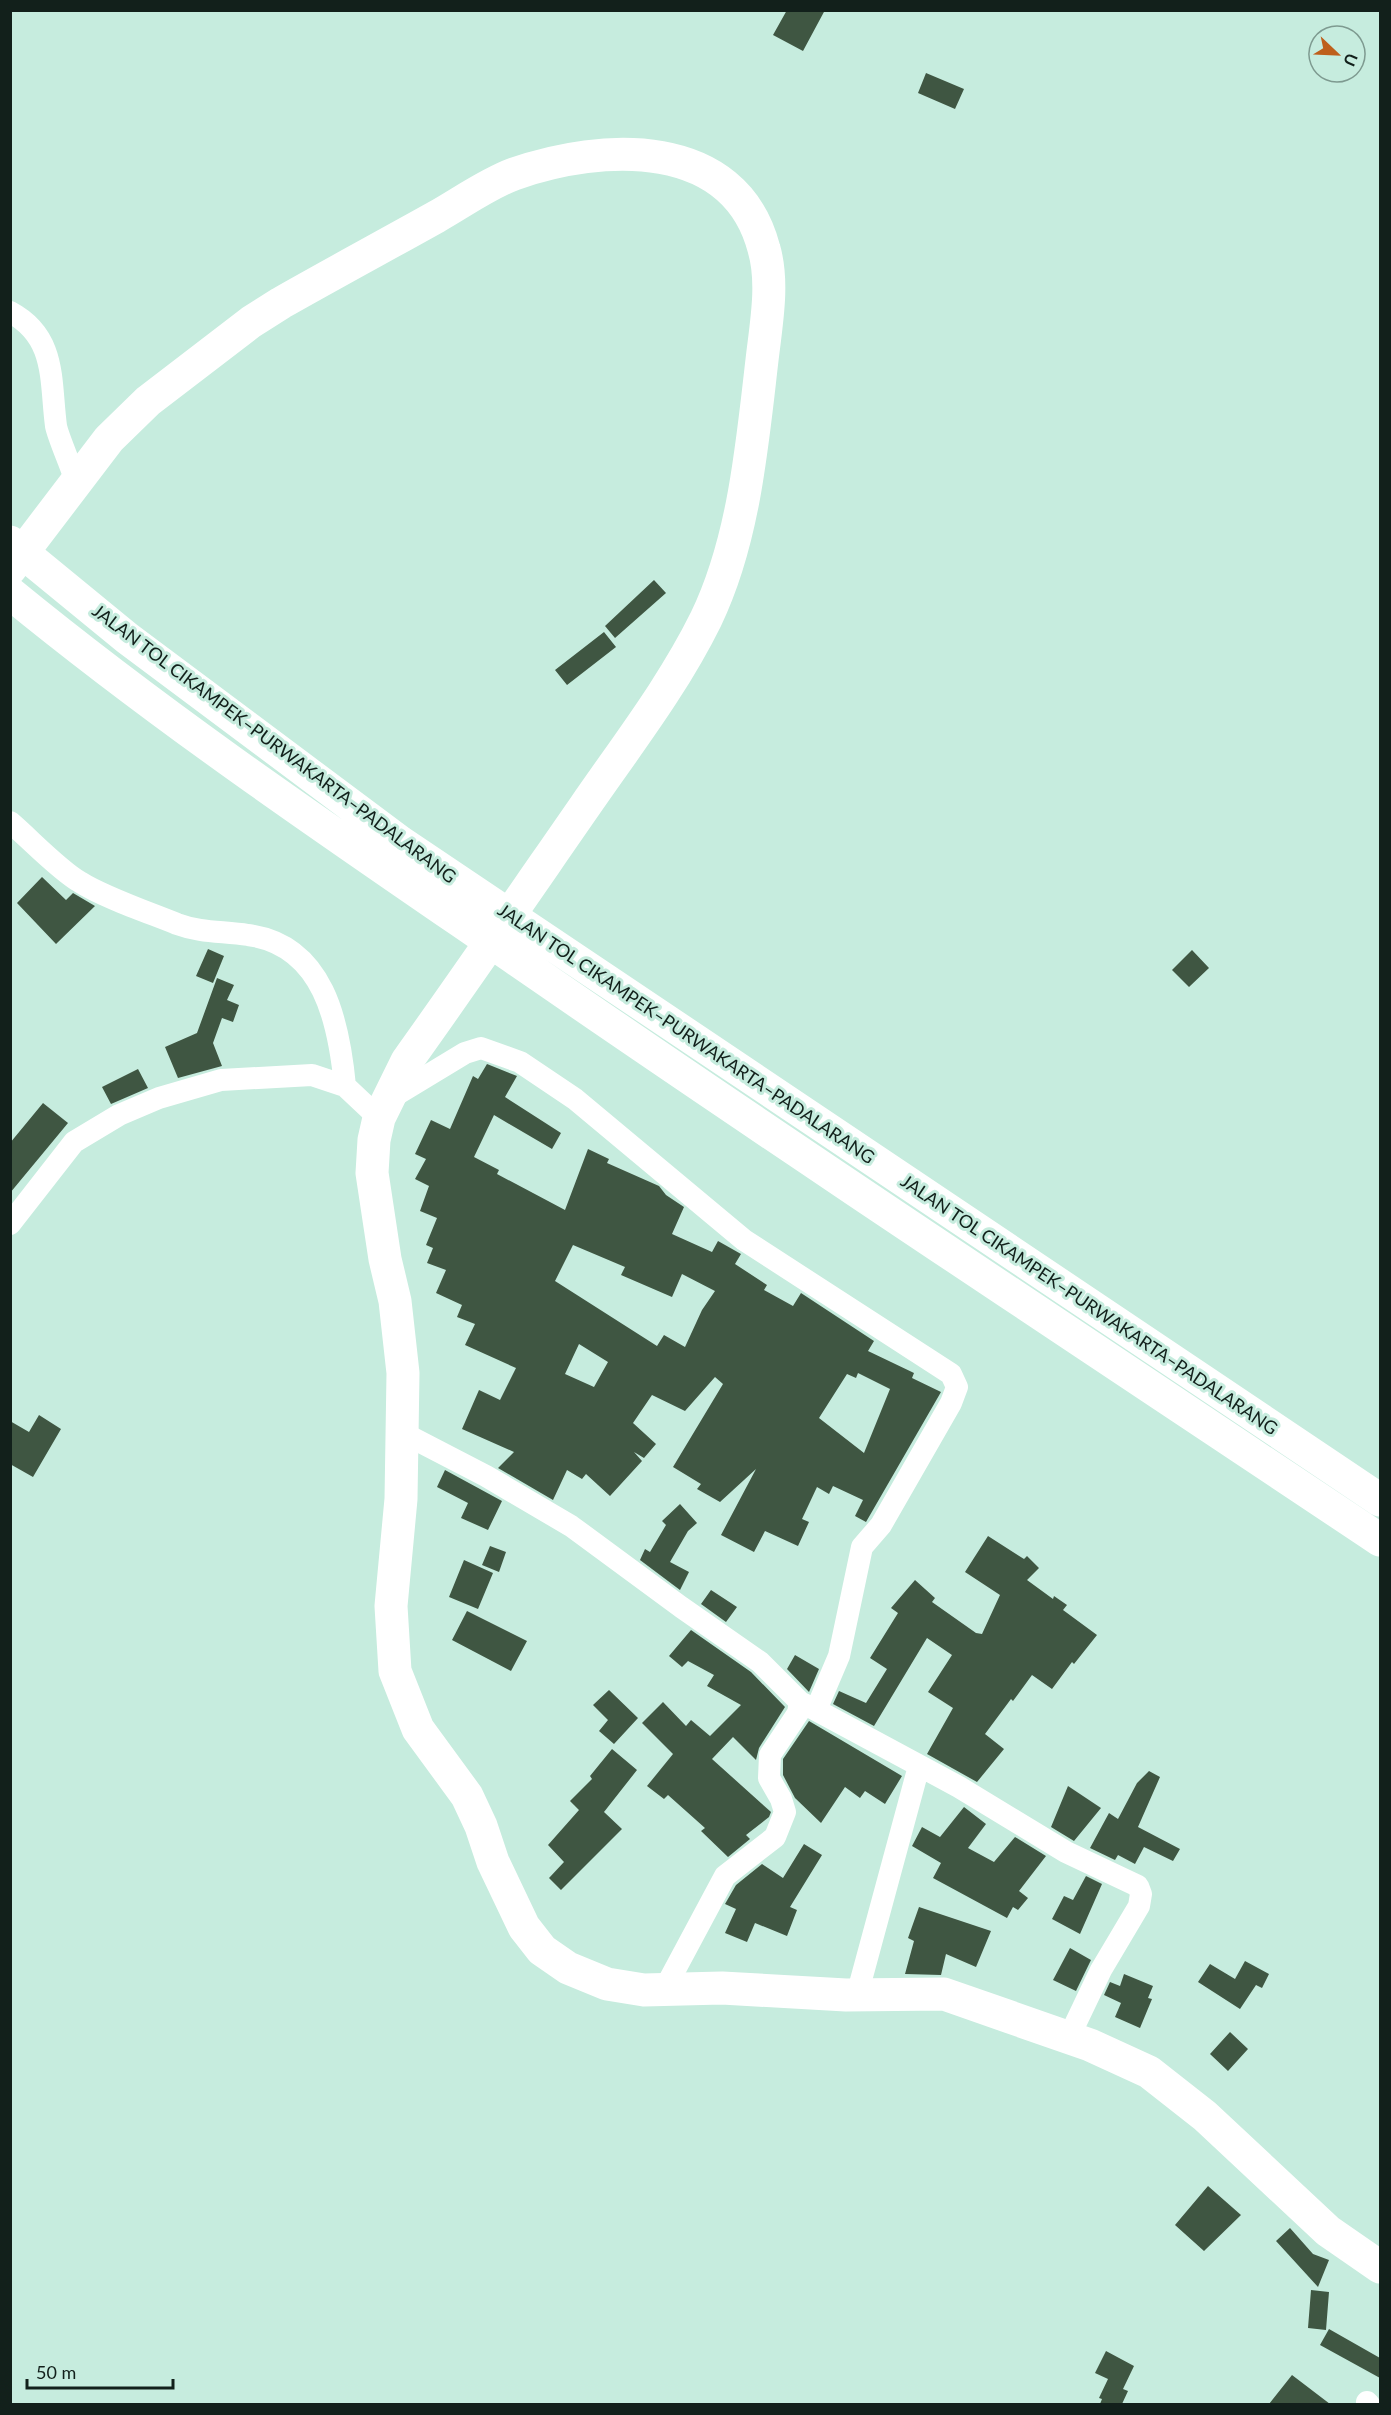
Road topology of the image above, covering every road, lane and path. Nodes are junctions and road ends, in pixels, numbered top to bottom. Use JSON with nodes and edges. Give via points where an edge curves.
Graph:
{"nodes":[{"id":1,"x":10,"y":312,"type":"edge"},
{"id":2,"x":76,"y":482,"type":"junction"},
{"id":3,"x":10,"y":542,"type":"edge"},
{"id":4,"x":10,"y":568,"type":"edge"},
{"id":5,"x":10,"y":593,"type":"edge"},
{"id":6,"x":10,"y":822,"type":"edge"},
{"id":7,"x":345,"y":1086,"type":"junction"},
{"id":8,"x":383,"y":1109,"type":"junction"},
{"id":9,"x":10,"y":1224,"type":"edge"},
{"id":10,"x":403,"y":1433,"type":"junction"},
{"id":11,"x":1380,"y":1500,"type":"edge"},
{"id":12,"x":1380,"y":1540,"type":"edge"},
{"id":13,"x":808,"y":1706,"type":"junction"},
{"id":14,"x":920,"y":1766,"type":"junction"},
{"id":15,"x":664,"y":1990,"type":"junction"},
{"id":16,"x":857,"y":1995,"type":"junction"},
{"id":17,"x":1069,"y":2037,"type":"junction"},
{"id":18,"x":1380,"y":2267,"type":"edge"}],
"edges":[{"from":1,"to":2,"type":"street","via":[[34,330],[50,359],[56,428]]},
{"from":2,"to":4,"type":"highway"},
{"from":2,"to":8,"type":"highway","via":[[109,439],[148,400],[251,322],[510,176],[555,161],[649,154],[684,163],[716,178],[734,192],[752,217],[765,250],[768,281],[758,389],[739,515],[707,617],[649,713],[407,1062]]},
{"from":3,"to":11,"type":"highway","name":"JALAN TOL CIKAMPEK–PURWAKARTA–PADALARANG","via":[[127,638],[400,842]]},
{"from":5,"to":12,"type":"highway","name":"JALAN TOL CIKAMPEK–PURWAKARTA–PADALARANG","via":[[101,668],[379,865],[702,1088]]},
{"from":6,"to":7,"type":"street","via":[[79,882],[196,931],[248,935],[289,948],[321,983],[339,1036]]},
{"from":7,"to":8,"type":"street"},
{"from":7,"to":9,"type":"street","via":[[312,1075],[221,1080],[159,1098],[119,1115],[74,1142]]},
{"from":8,"to":10,"type":"highway","via":[[374,1140],[372,1173],[395,1301],[403,1373]]},
{"from":8,"to":13,"type":"street","via":[[465,1053],[481,1048],[520,1062],[575,1099],[744,1240],[951,1374],[957,1387],[951,1403],[881,1525],[862,1546],[839,1656]]},
{"from":10,"to":13,"type":"street","via":[[571,1526],[760,1662]]},
{"from":10,"to":15,"type":"highway","via":[[392,1642],[395,1671],[418,1729],[467,1796],[508,1897],[542,1950],[568,1968],[607,1984]]},
{"from":13,"to":14,"type":"street"},
{"from":13,"to":15,"type":"street","via":[[798,1713],[770,1755],[769,1778],[784,1812],[775,1836],[725,1876]]},
{"from":14,"to":16,"type":"street"},
{"from":14,"to":17,"type":"street","via":[[1066,1852],[1138,1886],[1138,1906]]},
{"from":15,"to":16,"type":"highway","via":[[722,1988]]},
{"from":16,"to":17,"type":"highway","via":[[944,1994]]},
{"from":17,"to":18,"type":"highway","via":[[1149,2072],[1204,2116],[1328,2231]]}]}
